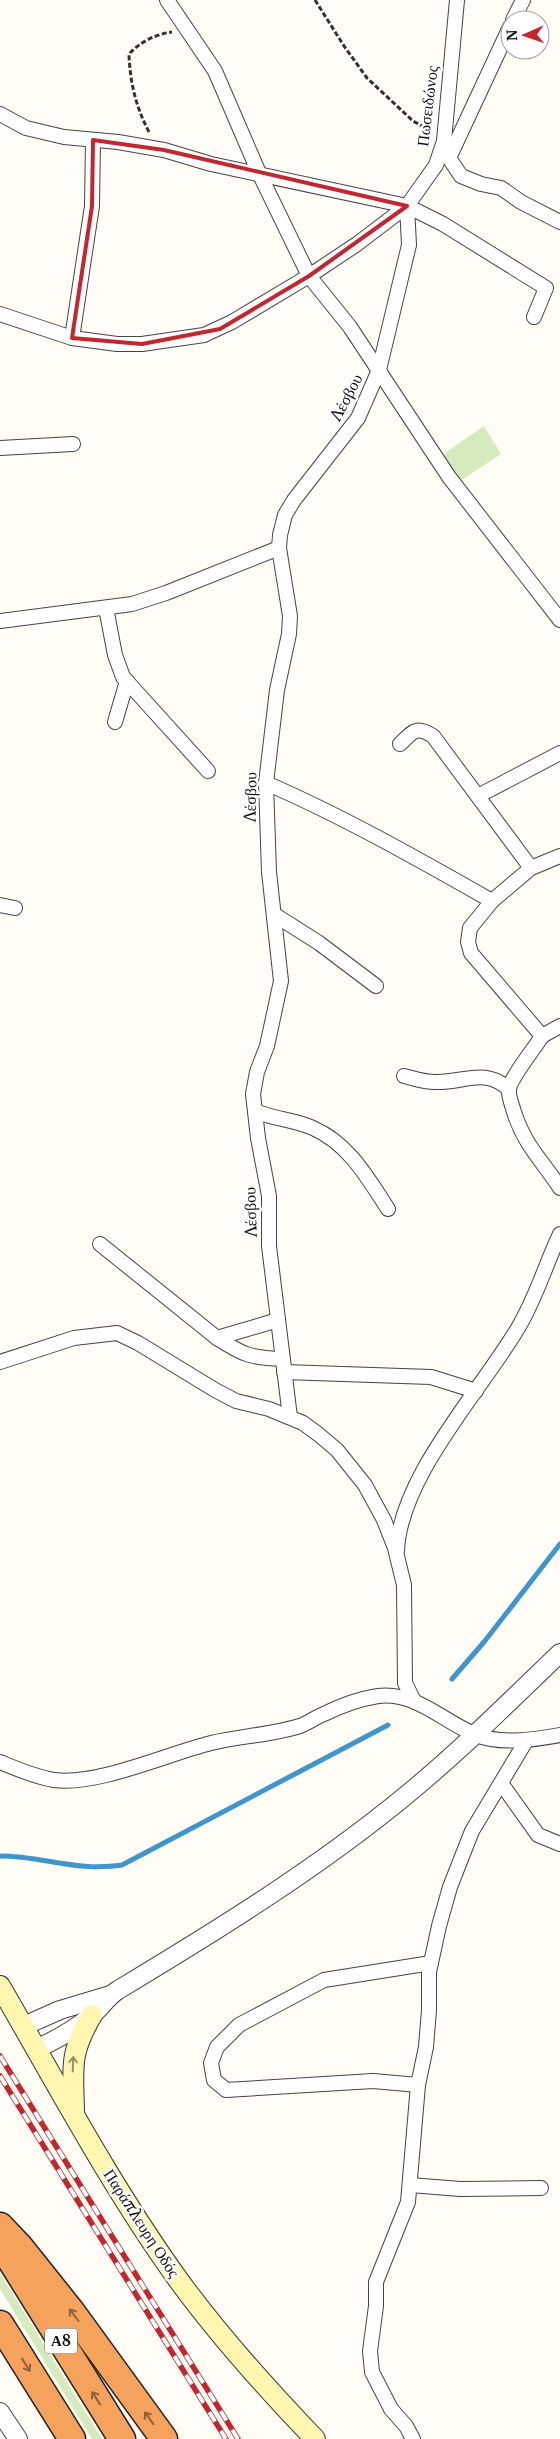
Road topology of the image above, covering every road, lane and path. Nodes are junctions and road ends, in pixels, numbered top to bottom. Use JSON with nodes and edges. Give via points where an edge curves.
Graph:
{"nodes":[{"id":1,"x":167,"y":0,"type":"edge"},
{"id":2,"x":315,"y":0,"type":"edge"},
{"id":3,"x":456,"y":0,"type":"edge"},
{"id":4,"x":192,"y":35,"type":"junction"},
{"id":5,"x":500,"y":48,"type":"edge"},
{"id":6,"x":0,"y":114,"type":"edge"},
{"id":7,"x":93,"y":140,"type":"junction"},
{"id":8,"x":444,"y":141,"type":"junction"},
{"id":9,"x":164,"y":150,"type":"junction"},
{"id":10,"x":449,"y":158,"type":"junction"},
{"id":11,"x":259,"y":173,"type":"junction"},
{"id":12,"x":407,"y":206,"type":"junction"},
{"id":13,"x":560,"y":222,"type":"edge"},
{"id":14,"x":309,"y":276,"type":"junction"},
{"id":15,"x":0,"y":314,"type":"edge"},
{"id":16,"x":534,"y":317,"type":"dead end"},
{"id":17,"x":72,"y":338,"type":"junction"},
{"id":18,"x":379,"y":370,"type":"junction"},
{"id":19,"x":73,"y":444,"type":"dead end"},
{"id":20,"x":0,"y":448,"type":"edge"},
{"id":21,"x":279,"y":548,"type":"junction"},
{"id":22,"x":106,"y":608,"type":"junction"},
{"id":23,"x":560,"y":620,"type":"edge"},
{"id":24,"x":0,"y":621,"type":"edge"},
{"id":25,"x":127,"y":681,"type":"junction"},
{"id":26,"x":115,"y":722,"type":"dead end"},
{"id":27,"x":400,"y":744,"type":"dead end"},
{"id":28,"x":560,"y":753,"type":"edge"},
{"id":29,"x":208,"y":771,"type":"dead end"},
{"id":30,"x":266,"y":784,"type":"junction"},
{"id":31,"x":478,"y":796,"type":"junction"},
{"id":32,"x":560,"y":856,"type":"edge"},
{"id":33,"x":531,"y":868,"type":"junction"},
{"id":34,"x":492,"y":902,"type":"junction"},
{"id":35,"x":0,"y":905,"type":"edge"},
{"id":36,"x":15,"y":908,"type":"dead end"},
{"id":37,"x":275,"y":915,"type":"junction"},
{"id":38,"x":376,"y":986,"type":"dead end"},
{"id":39,"x":560,"y":1026,"type":"edge"},
{"id":40,"x":542,"y":1036,"type":"junction"},
{"id":41,"x":404,"y":1076,"type":"dead end"},
{"id":42,"x":509,"y":1089,"type":"junction"},
{"id":43,"x":254,"y":1111,"type":"junction"},
{"id":44,"x":560,"y":1188,"type":"edge"},
{"id":45,"x":388,"y":1209,"type":"dead end"},
{"id":46,"x":560,"y":1234,"type":"edge"},
{"id":47,"x":100,"y":1244,"type":"dead end"},
{"id":48,"x":278,"y":1320,"type":"junction"},
{"id":49,"x":217,"y":1338,"type":"junction"},
{"id":50,"x":0,"y":1362,"type":"edge"},
{"id":51,"x":284,"y":1366,"type":"junction"},
{"id":52,"x":476,"y":1391,"type":"junction"},
{"id":53,"x":290,"y":1417,"type":"junction"},
{"id":54,"x":397,"y":1555,"type":"junction"},
{"id":55,"x":560,"y":1653,"type":"edge"},
{"id":56,"x":414,"y":1701,"type":"junction"},
{"id":57,"x":475,"y":1735,"type":"junction"},
{"id":58,"x":560,"y":1735,"type":"edge"},
{"id":59,"x":526,"y":1741,"type":"junction"},
{"id":60,"x":0,"y":1762,"type":"edge"},
{"id":61,"x":501,"y":1783,"type":"junction"},
{"id":62,"x":560,"y":1844,"type":"edge"},
{"id":63,"x":431,"y":1963,"type":"junction"},
{"id":64,"x":0,"y":1986,"type":"edge"},
{"id":65,"x":110,"y":1995,"type":"junction"},
{"id":66,"x":92,"y":2015,"type":"junction"},
{"id":67,"x":24,"y":2026,"type":"junction"},
{"id":68,"x":36,"y":2049,"type":"junction"},
{"id":69,"x":418,"y":2085,"type":"junction"},
{"id":70,"x":74,"y":2113,"type":"junction"},
{"id":71,"x":410,"y":2184,"type":"junction"},
{"id":72,"x":541,"y":2188,"type":"dead end"},
{"id":73,"x":0,"y":2226,"type":"edge"},
{"id":74,"x":0,"y":2242,"type":"edge"},
{"id":75,"x":0,"y":2324,"type":"edge"},
{"id":76,"x":0,"y":2412,"type":"edge"},
{"id":77,"x":18,"y":2439,"type":"edge"},
{"id":78,"x":72,"y":2439,"type":"edge"},
{"id":79,"x":122,"y":2439,"type":"edge"},
{"id":80,"x":164,"y":2439,"type":"edge"},
{"id":81,"x":315,"y":2439,"type":"edge"},
{"id":82,"x":413,"y":2439,"type":"edge"}],
"edges":[{"from":1,"to":4,"type":"street"},
{"from":2,"to":8,"type":"path","via":[[367,78],[413,122]]},
{"from":3,"to":8,"type":"street","name":"Πωσειδώνος"},
{"from":4,"to":9,"type":"path","via":[[170,32],[158,35],[137,45],[129,54],[130,81],[141,116],[150,134]]},
{"from":4,"to":11,"type":"street","via":[[215,71]]},
{"from":5,"to":10,"type":"street"},
{"from":6,"to":7,"type":"street","via":[[26,128]]},
{"from":7,"to":9,"type":"street"},
{"from":7,"to":17,"type":"street","via":[[92,206]]},
{"from":8,"to":10,"type":"street"},
{"from":8,"to":12,"type":"street","name":"Πωσειδώνος","via":[[436,165]]},
{"from":9,"to":11,"type":"street","via":[[211,164]]},
{"from":10,"to":13,"type":"street","via":[[461,176],[501,188],[520,202]]},
{"from":11,"to":12,"type":"street"},
{"from":11,"to":14,"type":"street"},
{"from":12,"to":14,"type":"street","name":"Πωσειδώνος"},
{"from":12,"to":16,"type":"street","via":[[443,224],[546,288]]},
{"from":12,"to":18,"type":"street","name":"Λέσβου","via":[[410,245]]},
{"from":14,"to":17,"type":"street","name":"Πωσειδώνος","via":[[204,335],[131,344]]},
{"from":14,"to":18,"type":"street"},
{"from":15,"to":17,"type":"street","name":"Πωσειδώνος"},
{"from":18,"to":21,"type":"street","name":"Λέσβου","via":[[358,418],[285,515]]},
{"from":18,"to":23,"type":"street","via":[[449,477]]},
{"from":19,"to":20,"type":"street"},
{"from":21,"to":22,"type":"street","via":[[166,593]]},
{"from":21,"to":30,"type":"street","name":"Λέσβου","via":[[290,625],[277,690]]},
{"from":22,"to":24,"type":"street"},
{"from":22,"to":25,"type":"street","via":[[115,655]]},
{"from":25,"to":26,"type":"street"},
{"from":25,"to":29,"type":"street"},
{"from":27,"to":31,"type":"street","via":[[415,730],[423,729],[433,736]]},
{"from":28,"to":31,"type":"street"},
{"from":30,"to":34,"type":"street","via":[[358,827]]},
{"from":30,"to":37,"type":"street","name":"Λέσβου","via":[[268,872]]},
{"from":31,"to":33,"type":"street"},
{"from":32,"to":33,"type":"street"},
{"from":33,"to":34,"type":"street"},
{"from":34,"to":40,"type":"street","via":[[470,928],[468,942],[471,953]]},
{"from":35,"to":36,"type":"street"},
{"from":37,"to":38,"type":"street"},
{"from":37,"to":43,"type":"street","name":"Λέσβου","via":[[281,981],[267,1046],[257,1072]]},
{"from":39,"to":40,"type":"street"},
{"from":40,"to":42,"type":"street","via":[[515,1074]]},
{"from":41,"to":42,"type":"street","via":[[434,1082],[490,1077]]},
{"from":42,"to":44,"type":"street","via":[[526,1143]]},
{"from":43,"to":45,"type":"street","via":[[313,1128],[335,1142],[358,1164]]},
{"from":43,"to":48,"type":"street","name":"Λέσβου","via":[[269,1196],[269,1246]]},
{"from":46,"to":52,"type":"street","via":[[522,1320]]},
{"from":47,"to":49,"type":"street"},
{"from":48,"to":49,"type":"street"},
{"from":48,"to":51,"type":"street","name":"Λέσβου"},
{"from":49,"to":51,"type":"street","via":[[249,1356]]},
{"from":50,"to":53,"type":"street","via":[[74,1338],[117,1333],[236,1401]]},
{"from":51,"to":52,"type":"street","via":[[431,1378]]},
{"from":51,"to":53,"type":"street","name":"Λέσβου"},
{"from":52,"to":54,"type":"street","via":[[430,1460],[415,1490],[402,1522]]},
{"from":53,"to":54,"type":"street","via":[[318,1434],[348,1463],[365,1485],[384,1520]]},
{"from":54,"to":56,"type":"street","via":[[404,1586],[405,1684]]},
{"from":55,"to":57,"type":"street"},
{"from":56,"to":57,"type":"street"},
{"from":56,"to":60,"type":"street","via":[[397,1696],[357,1701],[324,1713],[302,1726],[213,1742],[132,1768],[73,1781],[27,1773]]},
{"from":57,"to":59,"type":"street"},
{"from":57,"to":65,"type":"street","via":[[403,1798],[345,1842],[218,1930]]},
{"from":58,"to":59,"type":"street"},
{"from":59,"to":61,"type":"street"},
{"from":61,"to":62,"type":"street","via":[[538,1835]]},
{"from":61,"to":63,"type":"street","via":[[472,1831],[450,1887]]},
{"from":63,"to":69,"type":"street","via":[[426,2047]]},
{"from":63,"to":69,"type":"street","via":[[324,1980],[239,2025],[218,2047],[211,2063],[214,2080],[226,2090],[373,2081]]},
{"from":64,"to":67,"type":"main road","name":"Παράπλευρη Οδός"},
{"from":65,"to":66,"type":"street"},
{"from":65,"to":67,"type":"street","via":[[60,2010]]},
{"from":66,"to":68,"type":"street","via":[[62,2038]]},
{"from":70,"to":66,"type":"main road","one_way":true,"via":[[73,2060],[76,2045]]},
{"from":67,"to":68,"type":"main road","name":"Παράπλευρη Οδός"},
{"from":68,"to":70,"type":"main road","name":"Παράπλευρη Οδός"},
{"from":69,"to":71,"type":"street"},
{"from":70,"to":81,"type":"main road","name":"Παράπλευρη Οδός","via":[[144,2229],[189,2294],[264,2387]]},
{"from":71,"to":72,"type":"street","via":[[460,2190]]},
{"from":71,"to":82,"type":"street","via":[[408,2202],[376,2282],[370,2352],[372,2372],[381,2392]]},
{"from":80,"to":73,"type":"highway","one_way":true,"via":[[71,2311]]},
{"from":79,"to":74,"type":"highway","number":"Α8","one_way":true},
{"from":75,"to":78,"type":"highway","number":"Α8","one_way":true},
{"from":76,"to":77,"type":"street"}]}
